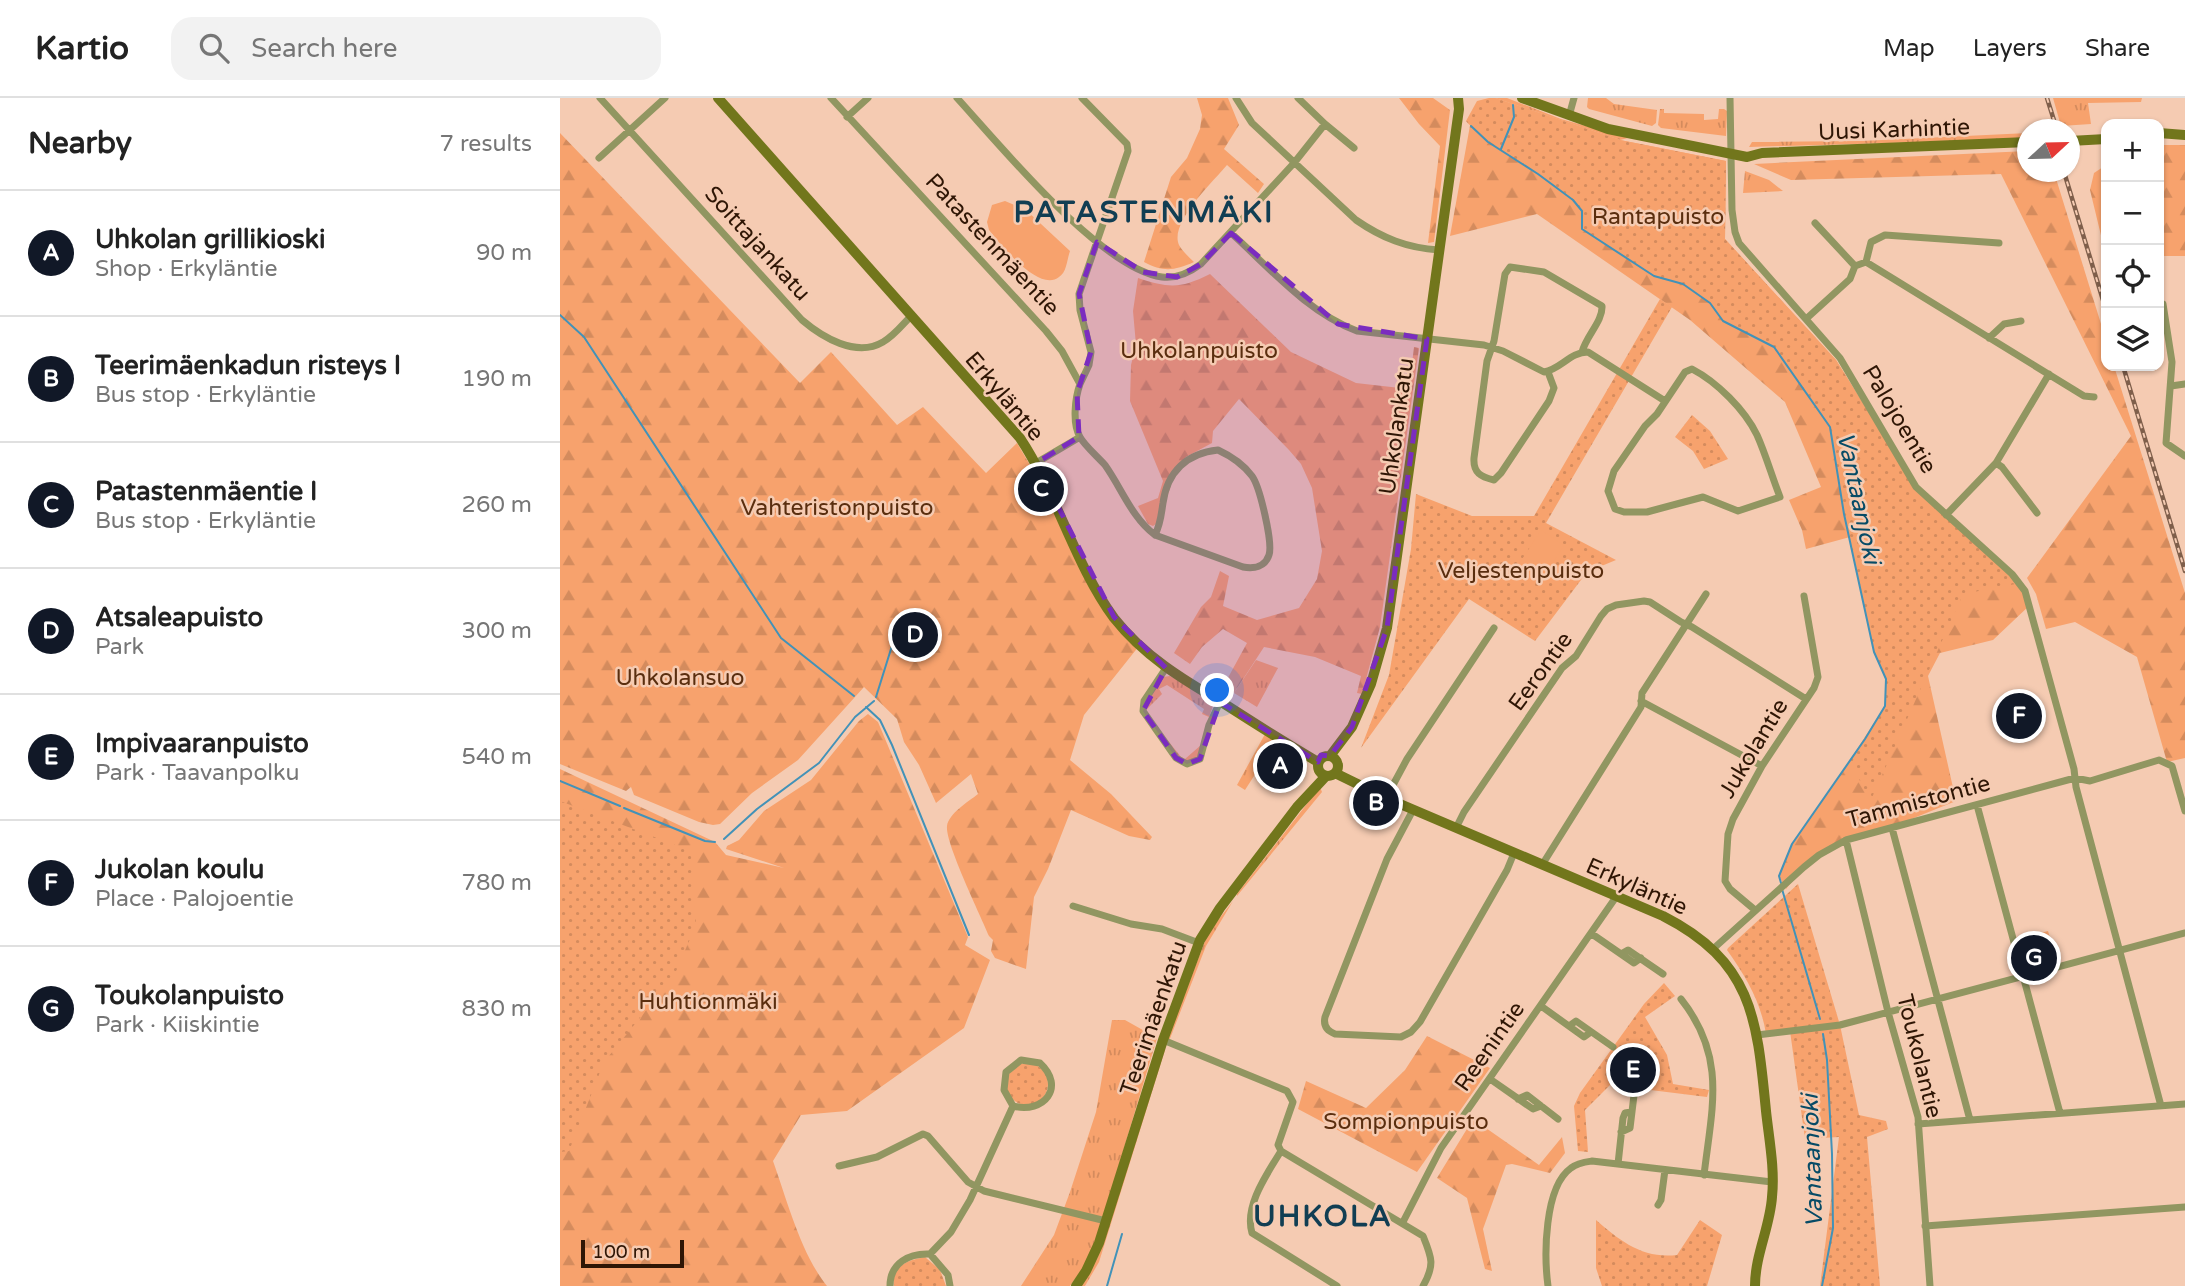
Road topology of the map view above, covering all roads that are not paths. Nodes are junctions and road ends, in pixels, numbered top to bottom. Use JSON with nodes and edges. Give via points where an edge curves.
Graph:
{"nodes":[{"id":1,"x":600,"y":98,"type":"edge"},
{"id":2,"x":665,"y":98,"type":"edge"},
{"id":3,"x":718,"y":98,"type":"edge"},
{"id":4,"x":831,"y":98,"type":"edge"},
{"id":5,"x":868,"y":98,"type":"edge"},
{"id":6,"x":957,"y":98,"type":"edge"},
{"id":7,"x":1082,"y":98,"type":"edge"},
{"id":8,"x":1236,"y":98,"type":"edge"},
{"id":9,"x":1298,"y":98,"type":"edge"},
{"id":10,"x":1465,"y":98,"type":"edge"},
{"id":11,"x":1522,"y":98,"type":"edge"},
{"id":12,"x":1574,"y":98,"type":"edge"},
{"id":13,"x":1730,"y":98,"type":"edge"},
{"id":14,"x":1459,"y":103,"type":"edge"},
{"id":15,"x":1569,"y":116,"type":"junction"},
{"id":16,"x":847,"y":117,"type":"junction"},
{"id":17,"x":1325,"y":124,"type":"junction"},
{"id":18,"x":629,"y":130,"type":"junction"},
{"id":19,"x":2101,"y":139,"type":"edge"},
{"id":20,"x":2080,"y":140,"type":"edge"},
{"id":21,"x":2017,"y":142,"type":"edge"},
{"id":22,"x":1354,"y":148,"type":"dead end"},
{"id":23,"x":1731,"y":153,"type":"junction"},
{"id":24,"x":599,"y":158,"type":"dead end"},
{"id":25,"x":1294,"y":163,"type":"junction"},
{"id":26,"x":1815,"y":223,"type":"dead end"},
{"id":27,"x":1231,"y":233,"type":"junction"},
{"id":28,"x":1097,"y":242,"type":"junction"},
{"id":29,"x":1999,"y":243,"type":"dead end"},
{"id":30,"x":1439,"y":250,"type":"junction"},
{"id":31,"x":1866,"y":262,"type":"junction"},
{"id":32,"x":1855,"y":266,"type":"junction"},
{"id":33,"x":2164,"y":308,"type":"edge"},
{"id":34,"x":912,"y":316,"type":"junction"},
{"id":35,"x":1806,"y":318,"type":"junction"},
{"id":36,"x":2021,"y":321,"type":"dead end"},
{"id":37,"x":1989,"y":338,"type":"junction"},
{"id":38,"x":1427,"y":339,"type":"junction"},
{"id":39,"x":1492,"y":347,"type":"junction"},
{"id":40,"x":1581,"y":352,"type":"junction"},
{"id":41,"x":1548,"y":372,"type":"junction"},
{"id":42,"x":2049,"y":374,"type":"junction"},
{"id":43,"x":1080,"y":384,"type":"junction"},
{"id":44,"x":2185,"y":384,"type":"edge"},
{"id":45,"x":2171,"y":386,"type":"junction"},
{"id":46,"x":2094,"y":397,"type":"dead end"},
{"id":47,"x":1665,"y":401,"type":"junction"},
{"id":48,"x":1080,"y":437,"type":"junction"},
{"id":49,"x":2185,"y":456,"type":"edge"},
{"id":50,"x":1035,"y":463,"type":"junction"},
{"id":51,"x":1996,"y":463,"type":"junction"},
{"id":52,"x":2037,"y":513,"type":"dead end"},
{"id":53,"x":1947,"y":515,"type":"junction"},
{"id":54,"x":1155,"y":535,"type":"junction"},
{"id":55,"x":1706,"y":594,"type":"dead end"},
{"id":56,"x":1804,"y":596,"type":"dead end"},
{"id":57,"x":1686,"y":624,"type":"junction"},
{"id":58,"x":1494,"y":628,"type":"dead end"},
{"id":59,"x":1166,"y":668,"type":"junction"},
{"id":60,"x":1806,"y":699,"type":"junction"},
{"id":61,"x":1641,"y":701,"type":"junction"},
{"id":62,"x":1220,"y":702,"type":"junction"},
{"id":63,"x":1333,"y":759,"type":"junction"},
{"id":64,"x":1762,"y":766,"type":"junction"},
{"id":65,"x":1325,"y":770,"type":"junction"},
{"id":66,"x":2075,"y":778,"type":"junction"},
{"id":67,"x":1386,"y":799,"type":"junction"},
{"id":68,"x":1977,"y":805,"type":"junction"},
{"id":69,"x":1413,"y":810,"type":"junction"},
{"id":70,"x":2185,"y":811,"type":"edge"},
{"id":71,"x":1456,"y":828,"type":"junction"},
{"id":72,"x":1892,"y":828,"type":"junction"},
{"id":73,"x":1846,"y":840,"type":"junction"},
{"id":74,"x":1514,"y":853,"type":"junction"},
{"id":75,"x":1542,"y":865,"type":"junction"},
{"id":76,"x":1616,"y":897,"type":"junction"},
{"id":77,"x":1073,"y":906,"type":"dead end"},
{"id":78,"x":1755,"y":910,"type":"junction"},
{"id":79,"x":2185,"y":933,"type":"edge"},
{"id":80,"x":1592,"y":934,"type":"junction"},
{"id":81,"x":1199,"y":943,"type":"junction"},
{"id":82,"x":1713,"y":948,"type":"junction"},
{"id":83,"x":2120,"y":951,"type":"junction"},
{"id":84,"x":1663,"y":974,"type":"dead end"},
{"id":85,"x":2024,"y":976,"type":"junction"},
{"id":86,"x":1681,"y":999,"type":"dead end"},
{"id":87,"x":1938,"y":999,"type":"junction"},
{"id":88,"x":1541,"y":1006,"type":"junction"},
{"id":89,"x":1888,"y":1012,"type":"junction"},
{"id":90,"x":1757,"y":1035,"type":"junction"},
{"id":91,"x":1163,"y":1040,"type":"junction"},
{"id":92,"x":1613,"y":1046,"type":"dead end"},
{"id":93,"x":1490,"y":1079,"type":"junction"},
{"id":94,"x":1635,"y":1087,"type":"dead end"},
{"id":95,"x":2185,"y":1104,"type":"edge"},
{"id":96,"x":1013,"y":1106,"type":"junction"},
{"id":97,"x":2161,"y":1106,"type":"junction"},
{"id":98,"x":2060,"y":1113,"type":"junction"},
{"id":99,"x":1558,"y":1119,"type":"dead end"},
{"id":100,"x":1970,"y":1120,"type":"junction"},
{"id":101,"x":1918,"y":1124,"type":"junction"},
{"id":102,"x":1281,"y":1152,"type":"junction"},
{"id":103,"x":1618,"y":1164,"type":"junction"},
{"id":104,"x":839,"y":1166,"type":"dead end"},
{"id":105,"x":1665,"y":1170,"type":"junction"},
{"id":106,"x":1704,"y":1175,"type":"junction"},
{"id":107,"x":1772,"y":1182,"type":"junction"},
{"id":108,"x":976,"y":1187,"type":"junction"},
{"id":109,"x":1658,"y":1205,"type":"dead end"},
{"id":110,"x":2185,"y":1208,"type":"edge"},
{"id":111,"x":1106,"y":1221,"type":"junction"},
{"id":112,"x":1403,"y":1222,"type":"junction"},
{"id":113,"x":1926,"y":1226,"type":"junction"},
{"id":114,"x":930,"y":1254,"type":"junction"},
{"id":115,"x":890,"y":1286,"type":"edge"},
{"id":116,"x":950,"y":1286,"type":"edge"},
{"id":117,"x":1076,"y":1286,"type":"edge"},
{"id":118,"x":1337,"y":1286,"type":"edge"},
{"id":119,"x":1423,"y":1286,"type":"edge"},
{"id":120,"x":1548,"y":1286,"type":"edge"},
{"id":121,"x":1755,"y":1286,"type":"edge"},
{"id":122,"x":1930,"y":1286,"type":"edge"}],
"edges":[{"from":1,"to":18,"type":"street","name":"Soittajankatu"},
{"from":2,"to":18,"type":"street"},
{"from":3,"to":34,"type":"street","name":"Erkyläntie"},
{"from":4,"to":16,"type":"street","name":"Patastenmäentie"},
{"from":5,"to":16,"type":"street"},
{"from":6,"to":28,"type":"street"},
{"from":7,"to":28,"type":"street","via":[[1128,150]]},
{"from":8,"to":25,"type":"street","via":[[1252,123]]},
{"from":9,"to":17,"type":"street"},
{"from":10,"to":14,"type":"street","name":"Uhkolankatu"},
{"from":11,"to":15,"type":"street","name":"Uusi Karhintie"},
{"from":12,"to":15,"type":"street"},
{"from":13,"to":23,"type":"street","name":"Palojoentie"},
{"from":14,"to":30,"type":"street","name":"Uhkolankatu"},
{"from":15,"to":23,"type":"street","name":"Uusi Karhintie","via":[[1659,141]]},
{"from":16,"to":43,"type":"street","name":"Patastenmäentie","via":[[1046,331]]},
{"from":17,"to":22,"type":"street"},
{"from":17,"to":25,"type":"street"},
{"from":18,"to":24,"type":"street"},
{"from":18,"to":34,"type":"street","name":"Soittajankatu","via":[[817,332],[831,340],[871,347],[887,340]]},
{"from":19,"to":20,"type":"street"},
{"from":21,"to":23,"type":"street","name":"Uusi Karhintie"},
{"from":23,"to":35,"type":"street","name":"Palojoentie","via":[[1732,210],[1739,243]]},
{"from":25,"to":27,"type":"street"},
{"from":25,"to":30,"type":"street","via":[[1371,231],[1407,246]]},
{"from":26,"to":32,"type":"street"},
{"from":27,"to":28,"type":"street","via":[[1202,264],[1177,277],[1143,272]]},
{"from":27,"to":38,"type":"street","via":[[1338,324],[1357,331]]},
{"from":28,"to":43,"type":"street","via":[[1079,294],[1091,352]]},
{"from":29,"to":31,"type":"street","via":[[1885,235],[1871,242]]},
{"from":30,"to":38,"type":"street","name":"Uhkolankatu"},
{"from":31,"to":32,"type":"street"},
{"from":31,"to":37,"type":"street"},
{"from":32,"to":35,"type":"street","via":[[1850,279]]},
{"from":33,"to":45,"type":"street"},
{"from":34,"to":50,"type":"street","name":"Erkyläntie","via":[[1011,427]]},
{"from":35,"to":53,"type":"street","name":"Palojoentie","via":[[1840,358],[1910,479]]},
{"from":36,"to":37,"type":"street","via":[[2004,324]]},
{"from":37,"to":42,"type":"street"},
{"from":38,"to":39,"type":"street"},
{"from":38,"to":63,"type":"street","name":"Uhkolankatu","via":[[1387,628],[1371,684]]},
{"from":39,"to":40,"type":"street","via":[[1505,274],[1515,266],[1544,272],[1602,306]]},
{"from":39,"to":41,"type":"street"},
{"from":39,"to":41,"type":"street","via":[[1474,463],[1482,478],[1494,480],[1501,472],[1549,401],[1555,388]]},
{"from":40,"to":41,"type":"street"},
{"from":40,"to":47,"type":"street","via":[[1594,354]]},
{"from":42,"to":46,"type":"street","via":[[2084,396]]},
{"from":42,"to":51,"type":"street"},
{"from":43,"to":48,"type":"street","via":[[1076,415]]},
{"from":44,"to":45,"type":"street"},
{"from":45,"to":49,"type":"street","via":[[2166,443]]},
{"from":47,"to":47,"type":"street","via":[[1685,372],[1692,369],[1710,381],[1754,430],[1780,497],[1738,511],[1703,497],[1647,512],[1615,509],[1608,491],[1614,471]]},
{"from":48,"to":50,"type":"street"},
{"from":48,"to":54,"type":"street","via":[[1106,467],[1139,521]]},
{"from":50,"to":59,"type":"street","name":"Erkyläntie","via":[[1114,617]]},
{"from":51,"to":52,"type":"street"},
{"from":51,"to":53,"type":"street"},
{"from":53,"to":66,"type":"street","name":"Palojoentie","via":[[2025,591]]},
{"from":54,"to":54,"type":"street","via":[[1253,569],[1264,563],[1270,549],[1254,479],[1240,463],[1218,450],[1193,454],[1178,468],[1168,483]]},
{"from":55,"to":57,"type":"street"},
{"from":56,"to":60,"type":"street","name":"Jukolantie","via":[[1818,677]]},
{"from":57,"to":60,"type":"street","name":"Eerontie"},
{"from":57,"to":61,"type":"street"},
{"from":57,"to":71,"type":"street","name":"Eerontie","via":[[1644,601],[1607,610]]},
{"from":58,"to":67,"type":"street","via":[[1407,759]]},
{"from":59,"to":62,"type":"street","name":"Erkyläntie"},
{"from":59,"to":62,"type":"street","via":[[1143,710],[1176,758],[1187,764],[1200,759]]},
{"from":60,"to":64,"type":"street","name":"Jukolantie"},
{"from":61,"to":64,"type":"street"},
{"from":61,"to":75,"type":"street"},
{"from":62,"to":65,"type":"street","name":"Erkyläntie"},
{"from":63,"to":65,"type":"street","name":"Teerimäenkatu"},
{"from":63,"to":65,"type":"street","via":[[1324,757]]},
{"from":64,"to":78,"type":"street","name":"Jukolantie","via":[[1732,819],[1723,874],[1730,889]]},
{"from":65,"to":67,"type":"street","name":"Erkyläntie"},
{"from":65,"to":81,"type":"street","name":"Teerimäenkatu","via":[[1220,908]]},
{"from":66,"to":68,"type":"street","name":"Tammistontie"},
{"from":66,"to":70,"type":"street","name":"Tammistontie","via":[[2090,781],[2159,760],[2167,762],[2175,771]]},
{"from":66,"to":83,"type":"street","name":"Palojoentie"},
{"from":67,"to":69,"type":"street","name":"Erkyläntie"},
{"from":68,"to":72,"type":"street","name":"Tammistontie"},
{"from":68,"to":85,"type":"street"},
{"from":69,"to":71,"type":"street","name":"Erkyläntie"},
{"from":69,"to":74,"type":"street","via":[[1387,859],[1325,1017],[1326,1029],[1335,1034],[1401,1037],[1412,1032]]},
{"from":71,"to":74,"type":"street","name":"Erkyläntie"},
{"from":72,"to":73,"type":"street","name":"Tammistontie"},
{"from":72,"to":87,"type":"street"},
{"from":73,"to":78,"type":"street","name":"Tammistontie","via":[[1819,855]]},
{"from":73,"to":89,"type":"street","name":"Toukolantie"},
{"from":74,"to":75,"type":"street","name":"Erkyläntie"},
{"from":75,"to":76,"type":"street","name":"Erkyläntie"},
{"from":76,"to":80,"type":"street","name":"Reenintie"},
{"from":76,"to":82,"type":"street","name":"Erkyläntie","via":[[1684,926]]},
{"from":77,"to":81,"type":"street"},
{"from":78,"to":82,"type":"street","name":"Tammistontie"},
{"from":79,"to":83,"type":"street"},
{"from":80,"to":84,"type":"street","via":[[1621,954],[1628,950]]},
{"from":80,"to":88,"type":"street","name":"Reenintie"},
{"from":81,"to":91,"type":"street","name":"Teerimäenkatu"},
{"from":82,"to":90,"type":"street","name":"Erkyläntie","via":[[1745,994]]},
{"from":83,"to":85,"type":"street"},
{"from":83,"to":97,"type":"street","name":"Palojoentie"},
{"from":85,"to":87,"type":"street"},
{"from":85,"to":98,"type":"street"},
{"from":86,"to":106,"type":"street","via":[[1703,1031],[1713,1068]]},
{"from":87,"to":89,"type":"street"},
{"from":87,"to":100,"type":"street"},
{"from":88,"to":92,"type":"street","via":[[1569,1026],[1576,1021]]},
{"from":88,"to":93,"type":"street","name":"Reenintie"},
{"from":89,"to":90,"type":"street","via":[[1840,1025]]},
{"from":89,"to":101,"type":"street","name":"Toukolantie"},
{"from":90,"to":107,"type":"street","name":"Erkyläntie"},
{"from":91,"to":102,"type":"street","via":[[1287,1091],[1293,1102],[1279,1145]]},
{"from":91,"to":111,"type":"street","name":"Teerimäenkatu"},
{"from":93,"to":99,"type":"street","via":[[1518,1099],[1527,1095]]},
{"from":93,"to":112,"type":"street","name":"Reenintie","via":[[1441,1148]]},
{"from":94,"to":103,"type":"street","via":[[1631,1112],[1623,1118]]},
{"from":95,"to":97,"type":"street"},
{"from":96,"to":96,"type":"street","via":[[1004,1090],[1006,1072],[1020,1060],[1040,1063],[1050,1075],[1047,1098],[1035,1106]]},
{"from":96,"to":108,"type":"street"},
{"from":97,"to":98,"type":"street"},
{"from":98,"to":100,"type":"street"},
{"from":100,"to":101,"type":"street"},
{"from":101,"to":113,"type":"street","name":"Toukolantie"},
{"from":102,"to":112,"type":"street"},
{"from":102,"to":118,"type":"street","via":[[1249,1219],[1252,1233]]},
{"from":103,"to":105,"type":"street"},
{"from":103,"to":120,"type":"street","via":[[1583,1163],[1561,1178],[1548,1226]]},
{"from":104,"to":108,"type":"street","via":[[877,1157],[923,1134]]},
{"from":105,"to":106,"type":"street"},
{"from":105,"to":109,"type":"street"},
{"from":106,"to":107,"type":"street"},
{"from":107,"to":121,"type":"street","name":"Erkyläntie"},
{"from":108,"to":111,"type":"street"},
{"from":108,"to":114,"type":"street","via":[[951,1232]]},
{"from":110,"to":113,"type":"street"},
{"from":111,"to":117,"type":"street","name":"Teerimäenkatu","via":[[1095,1254]]},
{"from":112,"to":119,"type":"street","via":[[1425,1239],[1432,1271]]},
{"from":113,"to":122,"type":"street","name":"Toukolantie"},
{"from":114,"to":115,"type":"street","via":[[920,1253],[897,1264]]},
{"from":114,"to":116,"type":"street","via":[[948,1275]]}]}
